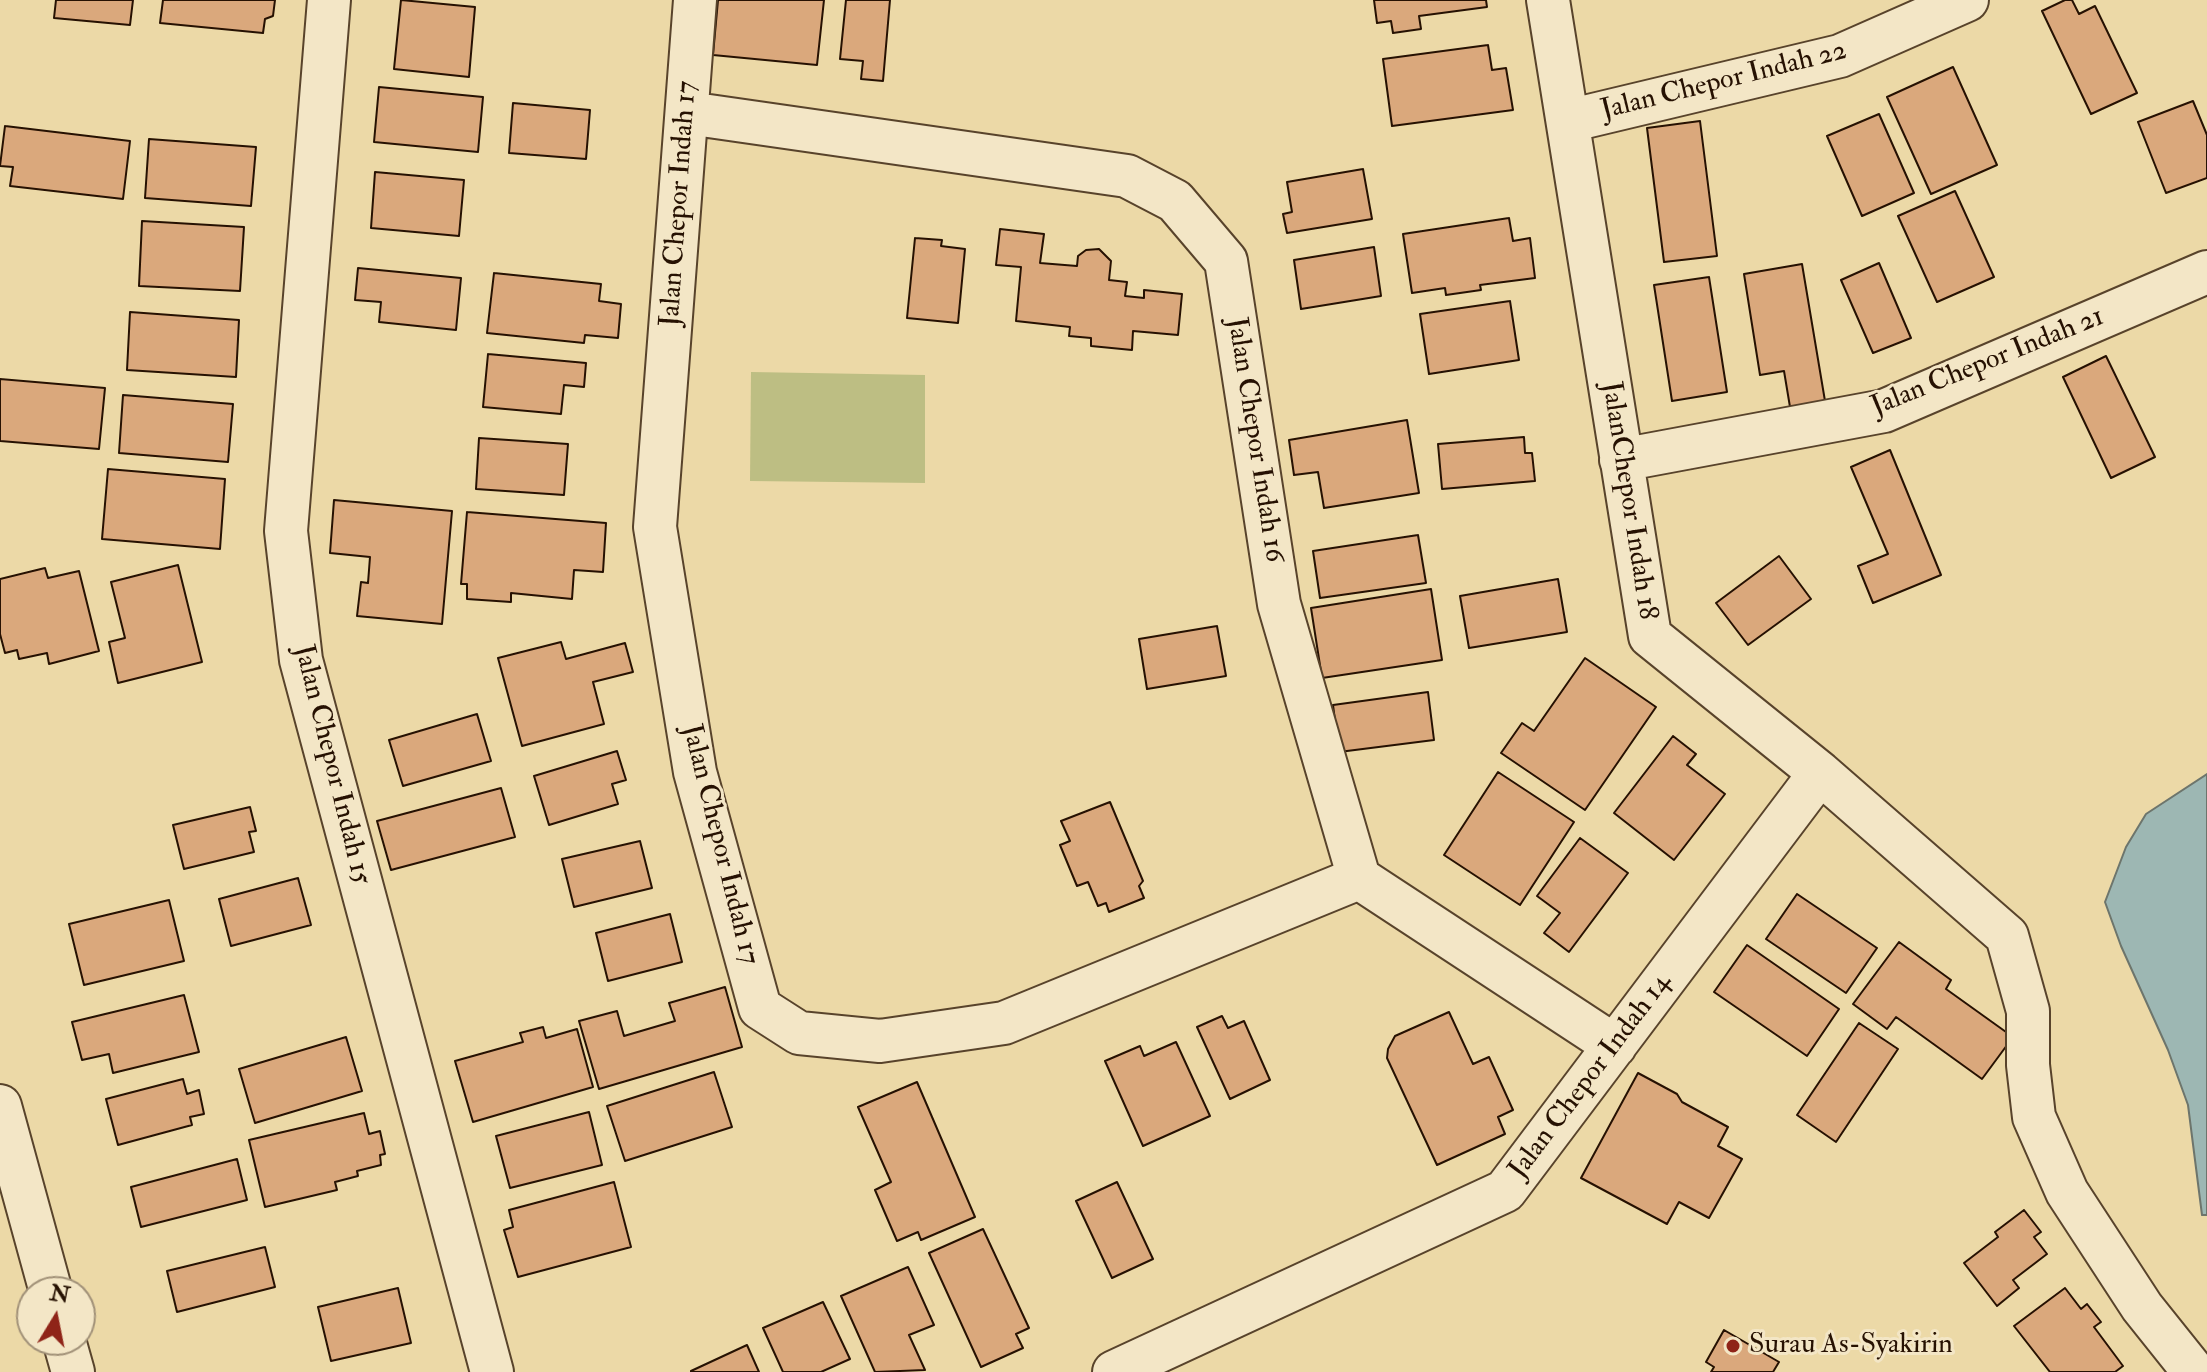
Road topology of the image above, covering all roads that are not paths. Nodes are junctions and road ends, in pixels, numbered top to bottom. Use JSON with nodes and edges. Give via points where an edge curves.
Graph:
{"nodes":[{"id":1,"x":329,"y":0,"type":"edge"},
{"id":2,"x":695,"y":0,"type":"edge"},
{"id":3,"x":1548,"y":0,"type":"edge"},
{"id":4,"x":1967,"y":0,"type":"edge"},
{"id":5,"x":688,"y":113,"type":"junction"},
{"id":6,"x":1568,"y":121,"type":"junction"},
{"id":7,"x":2207,"y":272,"type":"edge"},
{"id":8,"x":1621,"y":460,"type":"junction"},
{"id":9,"x":1820,"y":773,"type":"junction"},
{"id":10,"x":1359,"y":878,"type":"junction"},
{"id":11,"x":1615,"y":1046,"type":"junction"},
{"id":12,"x":0,"y":1106,"type":"edge"},
{"id":13,"x":47,"y":1276,"type":"edge"},
{"id":14,"x":492,"y":1372,"type":"edge"},
{"id":15,"x":1114,"y":1372,"type":"edge"},
{"id":16,"x":2194,"y":1372,"type":"edge"}],
"edges":[{"from":1,"to":14,"type":"street","name":"Jalan Chepor Indah 15","via":[[286,531],[301,660]]},
{"from":2,"to":5,"type":"street","name":"Jalan Chepor Indah 17"},
{"from":3,"to":6,"type":"street","name":"JalanChepor Indah 18"},
{"from":4,"to":6,"type":"street","name":"Jalan Chepor Indah 22","via":[[1840,56]]},
{"from":5,"to":10,"type":"street","name":"Jalan Chepor Indah 16","via":[[1127,176],[1175,201],[1226,261],[1279,604]]},
{"from":5,"to":10,"type":"street","name":"Jalan Chepor Indah 17","via":[[655,527],[695,772],[760,1008],[799,1033],[880,1041],[1004,1023]]},
{"from":6,"to":8,"type":"street","name":"JalanChepor Indah 18"},
{"from":7,"to":8,"type":"street","name":"Jalan Chepor Indah 21","via":[[1884,411]]},
{"from":8,"to":9,"type":"street","name":"JalanChepor Indah 18","via":[[1650,636]]},
{"from":9,"to":11,"type":"street","name":"Jalan Chepor Indah 14"},
{"from":9,"to":16,"type":"street","name":"JalanChepor Indah 18","via":[[2007,936],[2028,1011],[2034,1117],[2067,1192],[2142,1307]]},
{"from":10,"to":11,"type":"street"},
{"from":11,"to":15,"type":"street","name":"Jalan Chepor Indah 14","via":[[1505,1191]]},
{"from":12,"to":13,"type":"street"}]}
